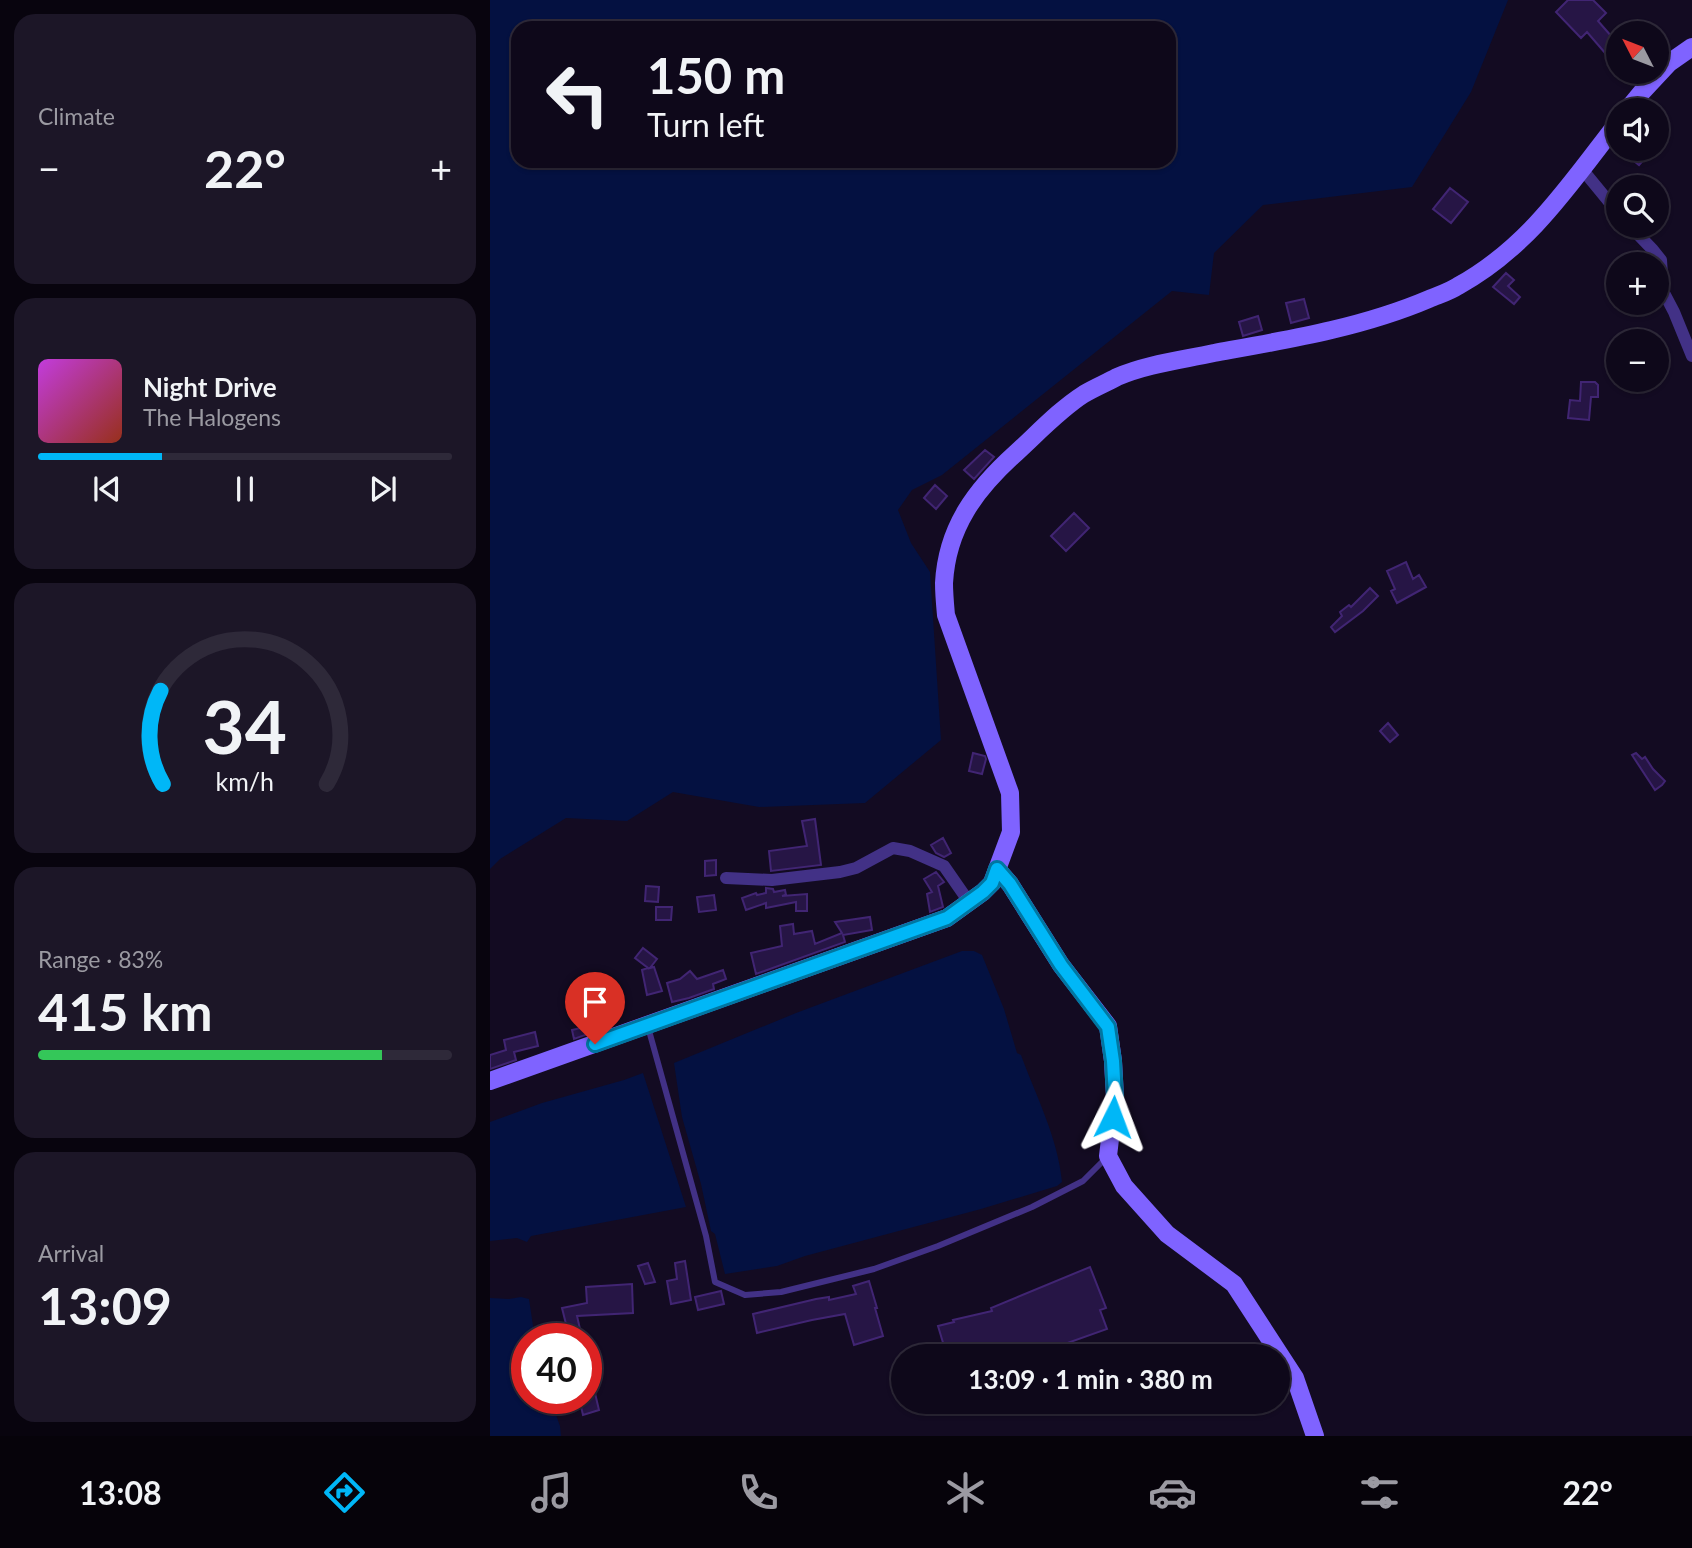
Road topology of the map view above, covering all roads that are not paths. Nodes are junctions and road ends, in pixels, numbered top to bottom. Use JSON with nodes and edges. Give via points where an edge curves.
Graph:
{"nodes":[{"id":1,"x":1692,"y":47,"type":"edge"},
{"id":2,"x":1637,"y":98,"type":"edge"},
{"id":3,"x":1606,"y":138,"type":"edge"},
{"id":4,"x":1582,"y":169,"type":"junction"},
{"id":5,"x":1606,"y":198,"type":"edge"},
{"id":6,"x":1641,"y":238,"type":"edge"},
{"id":7,"x":1692,"y":356,"type":"edge"},
{"id":8,"x":997,"y":869,"type":"junction"},
{"id":9,"x":726,"y":878,"type":"dead end"},
{"id":10,"x":970,"y":902,"type":"junction"},
{"id":11,"x":647,"y":1026,"type":"junction"},
{"id":12,"x":490,"y":1081,"type":"edge"},
{"id":13,"x":1108,"y":1156,"type":"junction"},
{"id":14,"x":1315,"y":1436,"type":"edge"}],
"edges":[{"from":1,"to":2,"type":"main road","via":[[1669,63]]},
{"from":3,"to":4,"type":"main road"},
{"from":4,"to":5,"type":"street"},
{"from":4,"to":8,"type":"main road","via":[[1505,255],[1457,287],[1365,322],[1120,376],[1061,412],[981,488],[953,541],[944,585],[946,615],[1010,793],[1011,832]]},
{"from":6,"to":7,"type":"street","via":[[1661,260],[1662,291]]},
{"from":8,"to":10,"type":"main road","via":[[992,883]]},
{"from":8,"to":13,"type":"main road","via":[[1108,1027],[1115,1097]]},
{"from":9,"to":10,"type":"street","via":[[772,880],[840,872],[856,869],[894,848],[944,866]]},
{"from":10,"to":11,"type":"main road","via":[[947,918]]},
{"from":11,"to":12,"type":"main road"},
{"from":11,"to":13,"type":"lane","via":[[715,1282],[746,1295],[781,1292],[874,1269],[939,1246],[1083,1181]]},
{"from":13,"to":14,"type":"main road","via":[[1124,1186],[1167,1234],[1234,1284],[1295,1378]]}]}
